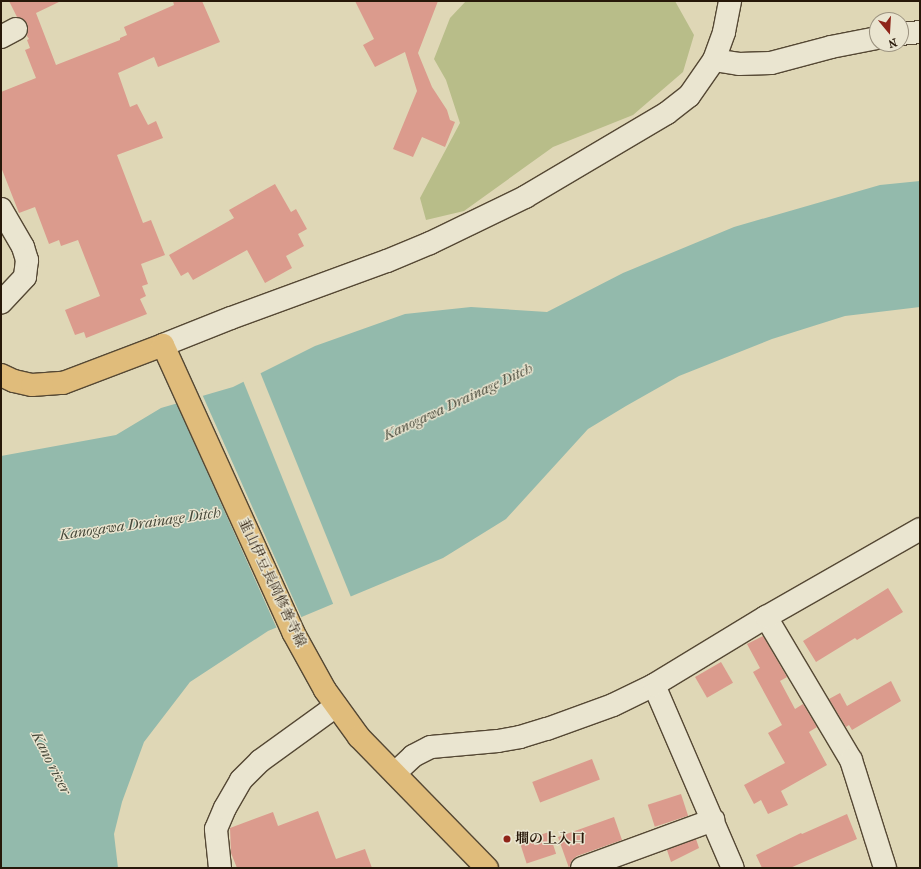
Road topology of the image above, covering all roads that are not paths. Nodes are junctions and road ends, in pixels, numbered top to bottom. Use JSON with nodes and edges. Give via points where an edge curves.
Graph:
{"nodes":[{"id":1,"x":730,"y":1,"type":"edge"},
{"id":2,"x":920,"y":32,"type":"edge"},
{"id":3,"x":909,"y":33,"type":"edge"},
{"id":4,"x":869,"y":40,"type":"edge"},
{"id":5,"x":714,"y":60,"type":"junction"},
{"id":6,"x":1,"y":209,"type":"edge"},
{"id":7,"x":1,"y":303,"type":"edge"},
{"id":8,"x":163,"y":344,"type":"junction"},
{"id":9,"x":1,"y":375,"type":"edge"},
{"id":10,"x":920,"y":529,"type":"edge"},
{"id":11,"x":766,"y":617,"type":"junction"},
{"id":12,"x":654,"y":685,"type":"junction"},
{"id":13,"x":336,"y":706,"type":"junction"},
{"id":14,"x":395,"y":773,"type":"junction"},
{"id":15,"x":713,"y":820,"type":"junction"},
{"id":16,"x":220,"y":868,"type":"edge"},
{"id":17,"x":487,"y":868,"type":"edge"},
{"id":18,"x":582,"y":868,"type":"edge"},
{"id":19,"x":733,"y":868,"type":"edge"},
{"id":20,"x":885,"y":868,"type":"edge"}],
"edges":[{"from":1,"to":5,"type":"street","via":[[724,32]]},
{"from":2,"to":3,"type":"street"},
{"from":4,"to":5,"type":"street","via":[[771,62],[739,64]]},
{"from":5,"to":8,"type":"street","via":[[689,96],[667,113],[524,197],[387,261]]},
{"from":6,"to":7,"type":"street","via":[[27,260],[25,276]]},
{"from":8,"to":9,"type":"main road","via":[[63,383],[32,385]]},
{"from":8,"to":13,"type":"main road","name":"韮山伊豆長岡修善寺線","via":[[293,632]]},
{"from":10,"to":11,"type":"street"},
{"from":11,"to":12,"type":"street"},
{"from":11,"to":20,"type":"street","via":[[851,760]]},
{"from":12,"to":14,"type":"street","via":[[613,705],[520,737],[432,747],[413,756]]},
{"from":12,"to":15,"type":"street"},
{"from":13,"to":14,"type":"main road","name":"韮山伊豆長岡修善寺線","via":[[359,737]]},
{"from":13,"to":16,"type":"street","via":[[260,761],[241,780],[216,829]]},
{"from":14,"to":17,"type":"main road","name":"韮山伊豆長岡修善寺線"},
{"from":15,"to":18,"type":"street"},
{"from":15,"to":19,"type":"street"}]}
